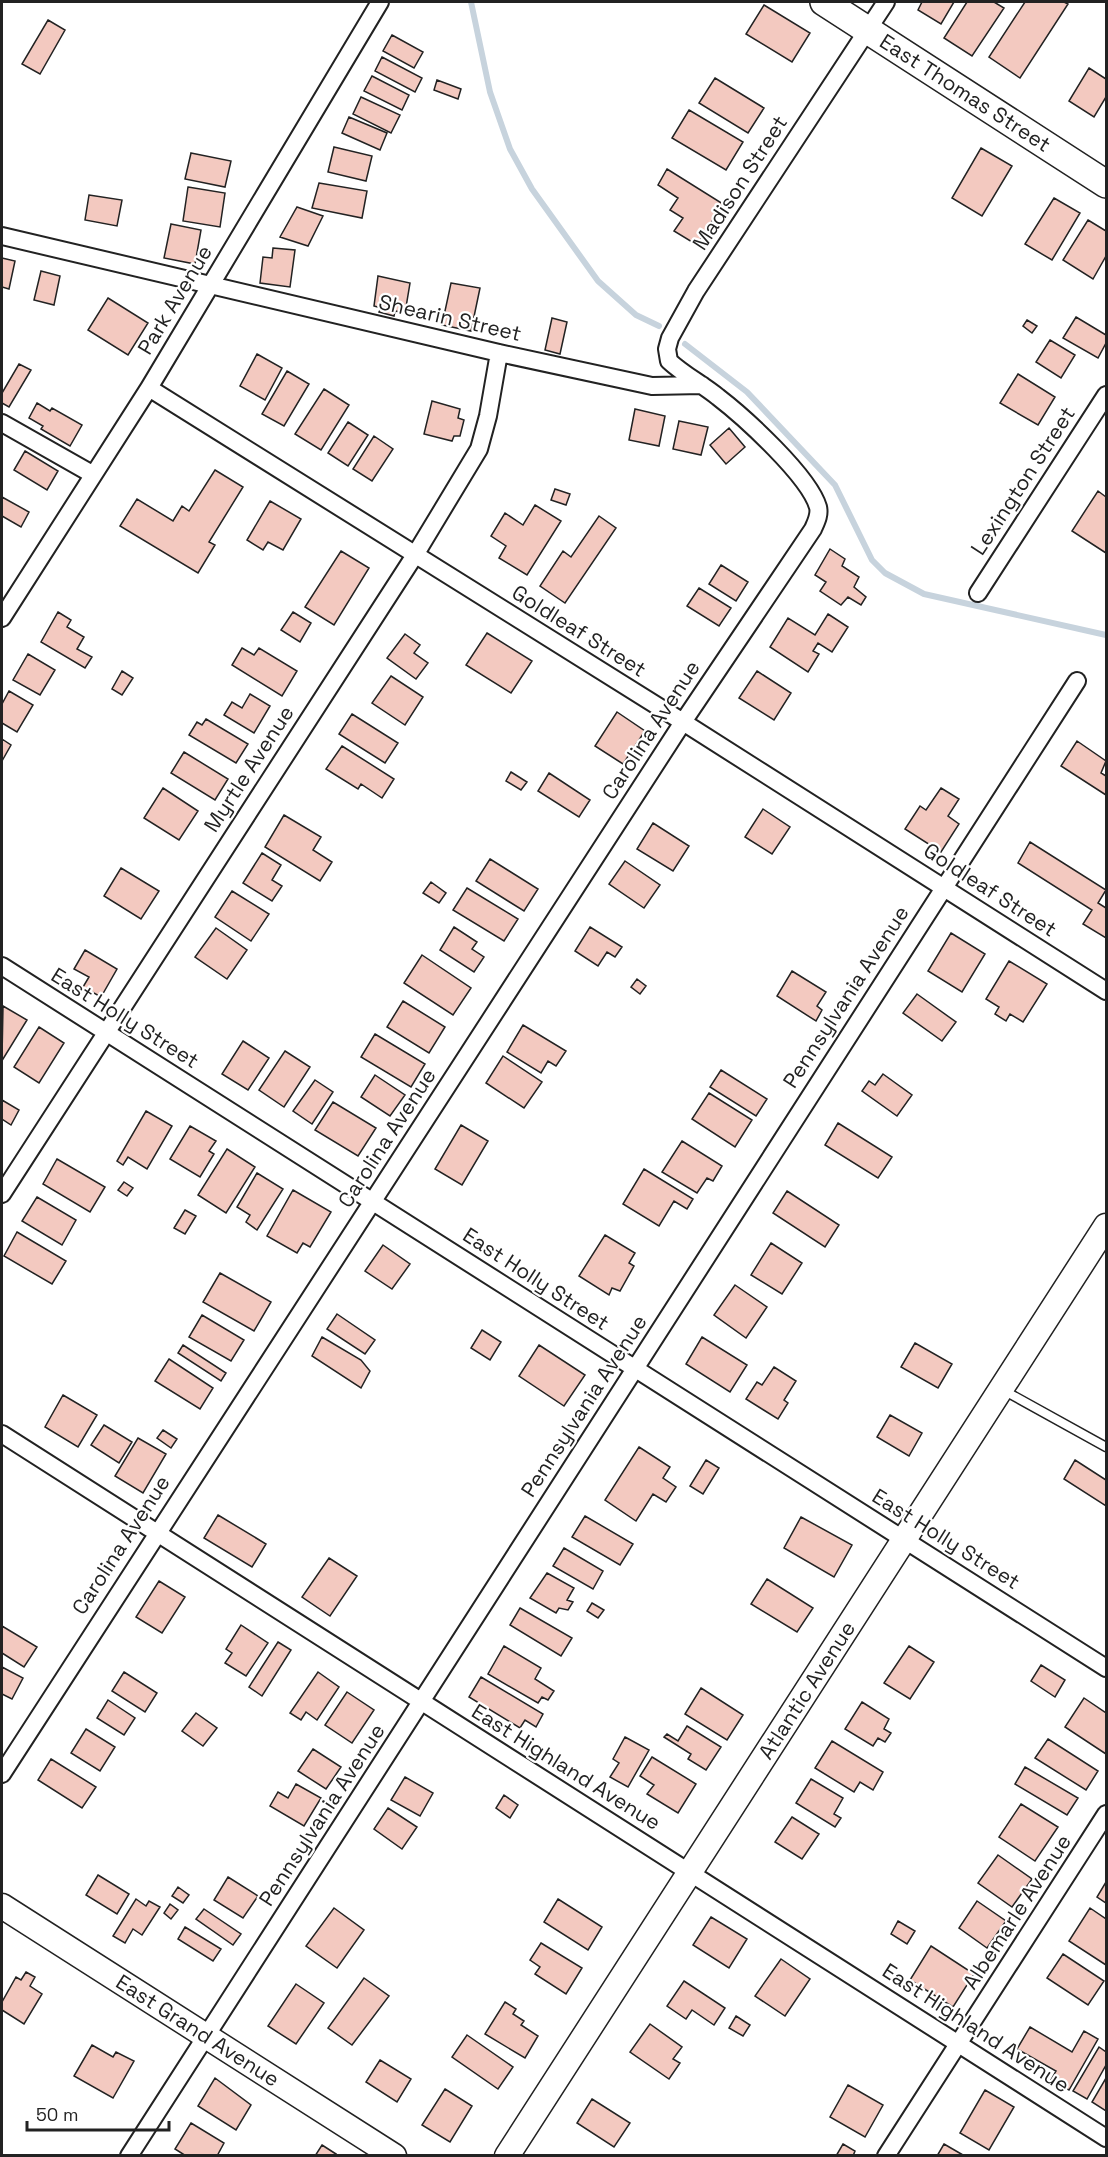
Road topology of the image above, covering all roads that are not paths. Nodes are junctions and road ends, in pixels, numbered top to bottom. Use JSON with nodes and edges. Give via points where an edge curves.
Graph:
{"nodes":[{"id":1,"x":380,"y":2,"type":"edge"},
{"id":2,"x":824,"y":2,"type":"edge"},
{"id":3,"x":886,"y":2,"type":"edge"},
{"id":4,"x":868,"y":30,"type":"junction"},
{"id":5,"x":1107,"y":184,"type":"edge"},
{"id":6,"x":2,"y":236,"type":"edge"},
{"id":7,"x":211,"y":283,"type":"junction"},
{"id":8,"x":500,"y":353,"type":"junction"},
{"id":9,"x":702,"y":385,"type":"junction"},
{"id":10,"x":148,"y":388,"type":"junction"},
{"id":11,"x":1107,"y":394,"type":"edge"},
{"id":12,"x":2,"y":423,"type":"edge"},
{"id":13,"x":92,"y":474,"type":"junction"},
{"id":14,"x":416,"y":555,"type":"junction"},
{"id":15,"x":978,"y":593,"type":"dead end"},
{"id":16,"x":2,"y":618,"type":"edge"},
{"id":17,"x":1077,"y":681,"type":"dead end"},
{"id":18,"x":683,"y":722,"type":"junction"},
{"id":19,"x":944,"y":887,"type":"junction"},
{"id":20,"x":2,"y":966,"type":"edge"},
{"id":21,"x":1107,"y":991,"type":"edge"},
{"id":22,"x":104,"y":1032,"type":"junction"},
{"id":23,"x":2,"y":1194,"type":"edge"},
{"id":24,"x":373,"y":1200,"type":"junction"},
{"id":25,"x":1107,"y":1226,"type":"edge"},
{"id":26,"x":634,"y":1369,"type":"junction"},
{"id":27,"x":1002,"y":1390,"type":"junction"},
{"id":28,"x":2,"y":1434,"type":"edge"},
{"id":29,"x":1107,"y":1446,"type":"edge"},
{"id":30,"x":156,"y":1533,"type":"junction"},
{"id":31,"x":905,"y":1540,"type":"junction"},
{"id":32,"x":1107,"y":1668,"type":"edge"},
{"id":33,"x":421,"y":1702,"type":"junction"},
{"id":34,"x":2,"y":1774,"type":"edge"},
{"id":35,"x":1107,"y":1814,"type":"edge"},
{"id":36,"x":690,"y":1873,"type":"junction"},
{"id":37,"x":2,"y":1906,"type":"edge"},
{"id":38,"x":206,"y":2035,"type":"junction"},
{"id":39,"x":958,"y":2044,"type":"junction"},
{"id":40,"x":1107,"y":2138,"type":"edge"},
{"id":41,"x":129,"y":2156,"type":"edge"},
{"id":42,"x":394,"y":2156,"type":"edge"},
{"id":43,"x":507,"y":2156,"type":"edge"},
{"id":44,"x":886,"y":2156,"type":"edge"}],
"edges":[{"from":1,"to":7,"type":"street","name":"Park Avenue"},
{"from":2,"to":4,"type":"main road","name":"East Thomas Street"},
{"from":3,"to":4,"type":"street","name":"Madison Street"},
{"from":4,"to":5,"type":"main road","name":"East Thomas Street"},
{"from":4,"to":9,"type":"street","name":"Madison Street","via":[[696,291],[670,338],[669,361]]},
{"from":6,"to":7,"type":"street","name":"Shearin Street"},
{"from":7,"to":8,"type":"street","name":"Shearin Street"},
{"from":7,"to":10,"type":"street","name":"Park Avenue"},
{"from":8,"to":9,"type":"street","name":"Shearin Street","via":[[652,386]]},
{"from":8,"to":14,"type":"street","name":"Myrtle Avenue","via":[[479,449]]},
{"from":9,"to":18,"type":"street","name":"Carolina Avenue","via":[[760,432],[818,507],[818,518]]},
{"from":10,"to":13,"type":"street","name":"Park Avenue"},
{"from":10,"to":14,"type":"street","name":"Goldleaf Street"},
{"from":11,"to":15,"type":"street","name":"Lexington Street"},
{"from":12,"to":13,"type":"street"},
{"from":13,"to":16,"type":"street","name":"Park Avenue"},
{"from":14,"to":18,"type":"street","name":"Goldleaf Street"},
{"from":14,"to":22,"type":"street","name":"Myrtle Avenue"},
{"from":17,"to":19,"type":"street","name":"Pennsylvania Avenue"},
{"from":18,"to":19,"type":"street","name":"Goldleaf Street"},
{"from":18,"to":24,"type":"street","name":"Carolina Avenue"},
{"from":19,"to":21,"type":"street","name":"Goldleaf Street"},
{"from":19,"to":26,"type":"street","name":"Pennsylvania Avenue"},
{"from":20,"to":22,"type":"street","name":"East Holly Street"},
{"from":22,"to":23,"type":"street","name":"Myrtle Avenue"},
{"from":22,"to":24,"type":"street","name":"East Holly Street"},
{"from":24,"to":26,"type":"street","name":"East Holly Street"},
{"from":24,"to":30,"type":"street","name":"Carolina Avenue"},
{"from":25,"to":27,"type":"main road","name":"Atlantic Avenue"},
{"from":26,"to":31,"type":"street","name":"East Holly Street"},
{"from":26,"to":33,"type":"street","name":"Pennsylvania Avenue"},
{"from":27,"to":29,"type":"lane"},
{"from":27,"to":31,"type":"main road","name":"Atlantic Avenue"},
{"from":28,"to":30,"type":"street","name":"East Highland Avenue"},
{"from":30,"to":33,"type":"street","name":"East Highland Avenue"},
{"from":30,"to":34,"type":"street","name":"Carolina Avenue"},
{"from":31,"to":32,"type":"street","name":"East Holly Street"},
{"from":31,"to":36,"type":"main road","name":"Atlantic Avenue"},
{"from":33,"to":36,"type":"street","name":"East Highland Avenue"},
{"from":33,"to":38,"type":"street","name":"Pennsylvania Avenue"},
{"from":35,"to":39,"type":"street","name":"Albemarle Avenue"},
{"from":36,"to":39,"type":"street","name":"East Highland Avenue"},
{"from":36,"to":43,"type":"main road","name":"Atlantic Avenue"},
{"from":37,"to":38,"type":"main road","name":"East Grand Avenue"},
{"from":38,"to":41,"type":"street","name":"Pennsylvania Avenue"},
{"from":38,"to":42,"type":"main road","name":"East Grand Avenue"},
{"from":39,"to":40,"type":"street","name":"East Highland Avenue"},
{"from":39,"to":44,"type":"street","name":"Albemarle Avenue"}]}
